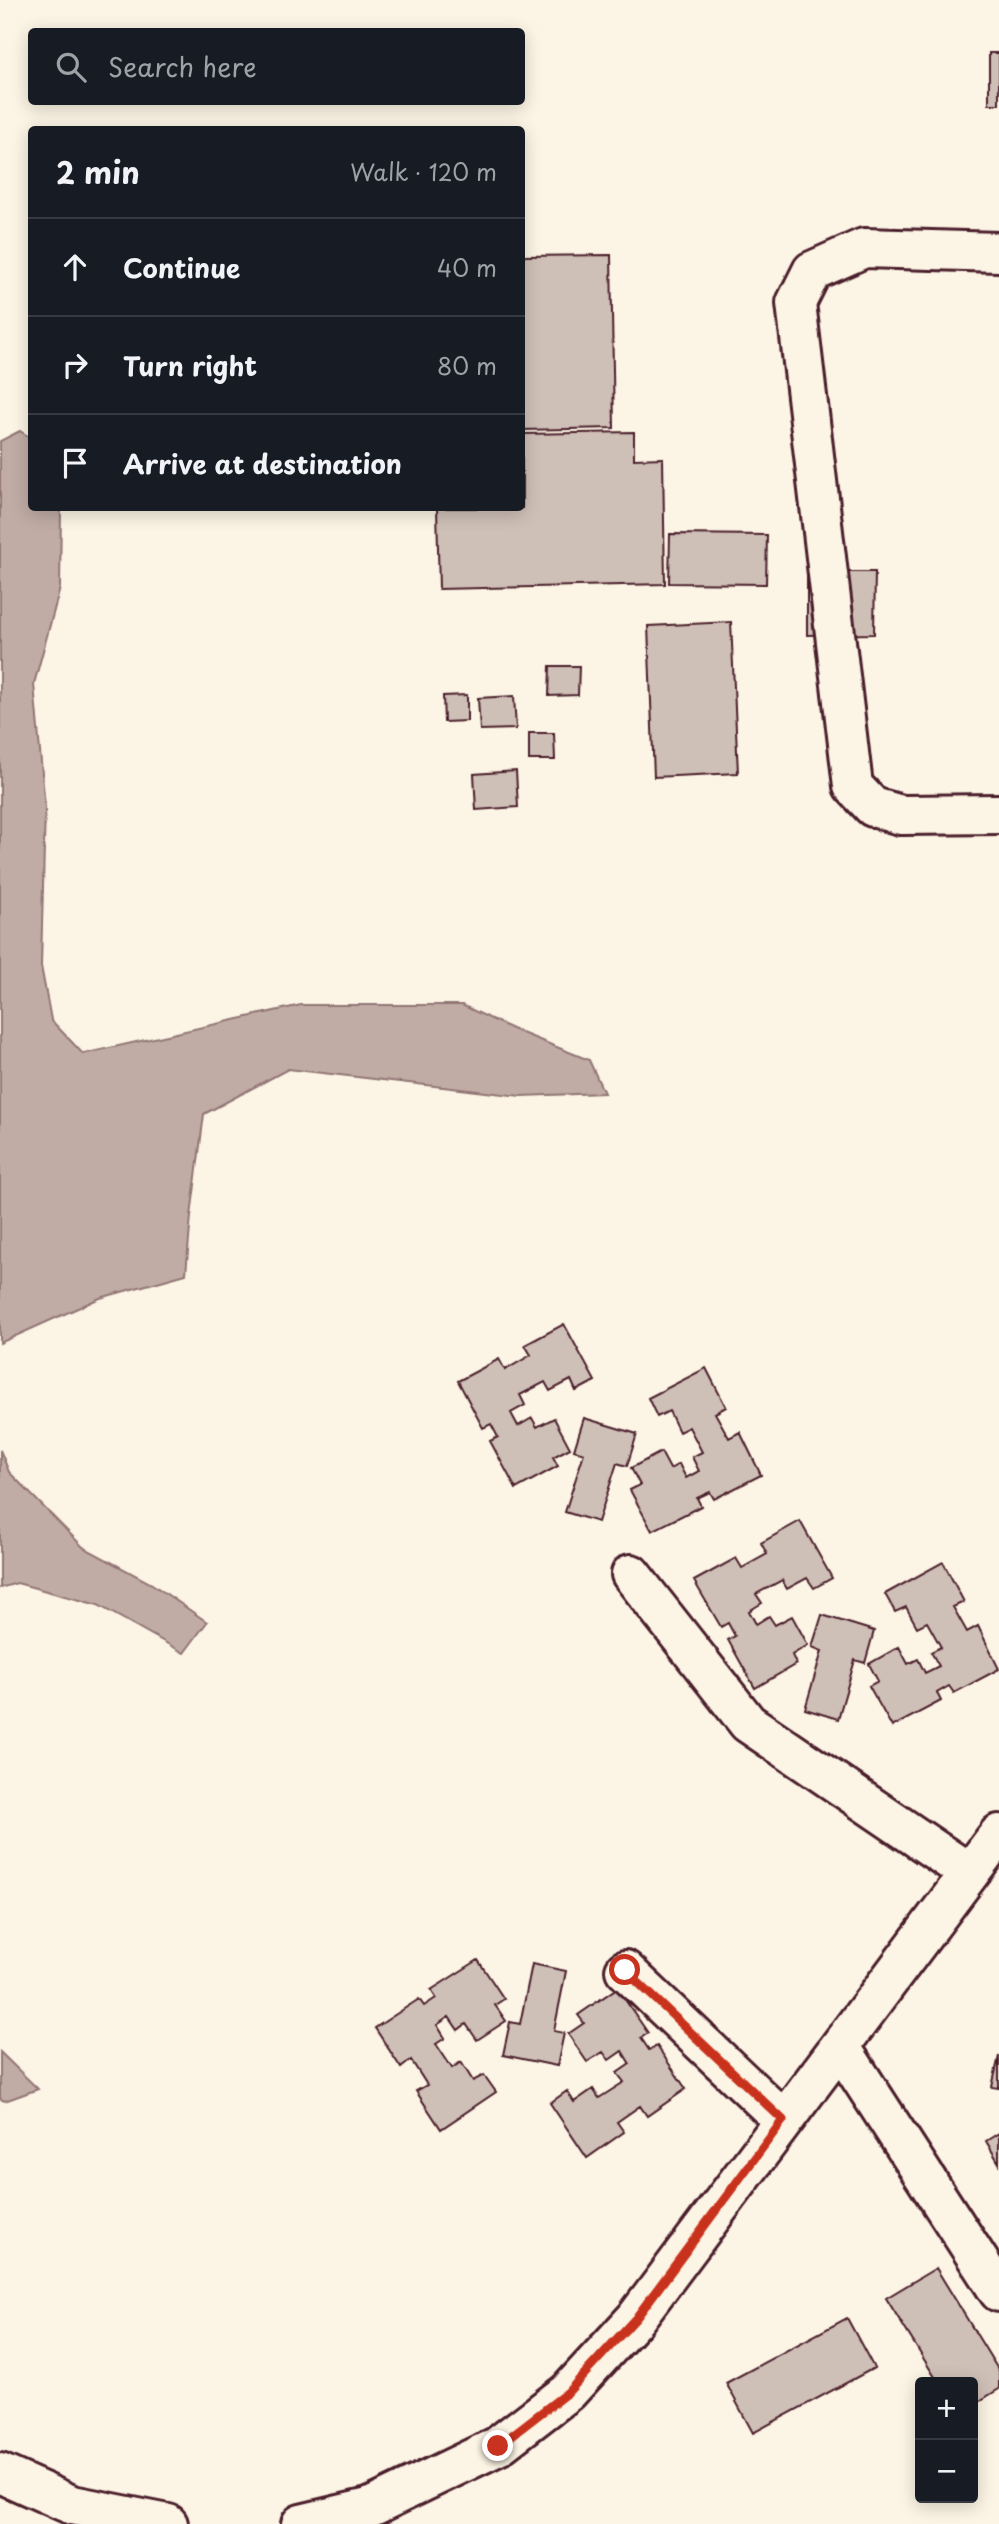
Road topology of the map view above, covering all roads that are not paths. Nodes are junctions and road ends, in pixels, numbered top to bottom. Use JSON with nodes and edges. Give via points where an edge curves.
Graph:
{"nodes":[{"id":1,"x":999,"y":252,"type":"edge"},
{"id":2,"x":999,"y":814,"type":"edge"},
{"id":3,"x":632,"y":1574,"type":"dead end"},
{"id":4,"x":999,"y":1833,"type":"edge"},
{"id":5,"x":969,"y":1873,"type":"junction"},
{"id":6,"x":625,"y":1970,"type":"dead end"},
{"id":7,"x":839,"y":2046,"type":"junction"},
{"id":8,"x":783,"y":2120,"type":"junction"},
{"id":9,"x":999,"y":2292,"type":"edge"},
{"id":10,"x":0,"y":2473,"type":"edge"},
{"id":11,"x":367,"y":2516,"type":"edge"},
{"id":12,"x":169,"y":2524,"type":"edge"},
{"id":13,"x":301,"y":2524,"type":"edge"}],
"edges":[{"from":1,"to":2,"type":"street","via":[[864,248],[812,271],[796,303],[853,786],[873,807],[901,815]]},
{"from":3,"to":5,"type":"street","via":[[748,1723]]},
{"from":4,"to":5,"type":"street"},
{"from":5,"to":7,"type":"street"},
{"from":6,"to":8,"type":"street"},
{"from":7,"to":8,"type":"street"},
{"from":7,"to":9,"type":"street"},
{"from":8,"to":11,"type":"street","via":[[636,2318],[568,2392],[498,2446]]},
{"from":10,"to":12,"type":"street","via":[[72,2505]]},
{"from":11,"to":13,"type":"street"}]}
